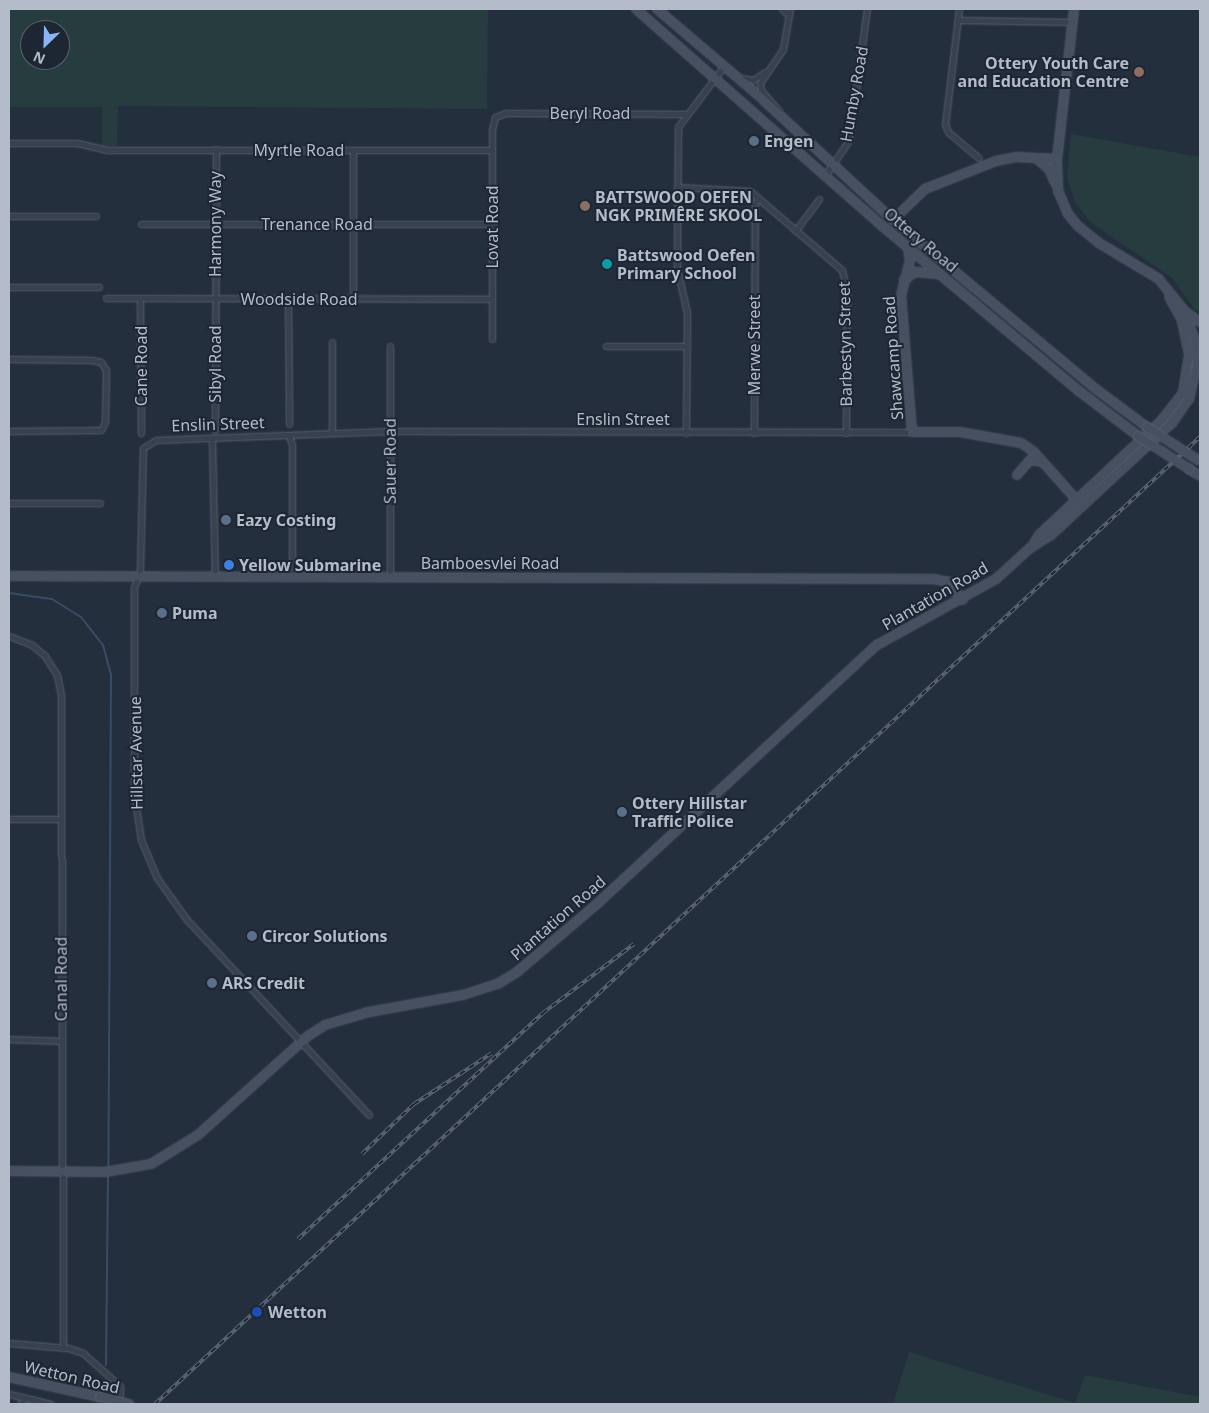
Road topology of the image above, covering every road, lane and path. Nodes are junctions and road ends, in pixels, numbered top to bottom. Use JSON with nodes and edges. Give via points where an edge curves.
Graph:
{"nodes":[{"id":1,"x":636,"y":9,"type":"edge"},
{"id":2,"x":657,"y":9,"type":"edge"},
{"id":3,"x":782,"y":9,"type":"edge"},
{"id":4,"x":867,"y":9,"type":"edge"},
{"id":5,"x":960,"y":9,"type":"edge"},
{"id":6,"x":1074,"y":9,"type":"edge"},
{"id":7,"x":789,"y":12,"type":"edge"},
{"id":8,"x":958,"y":20,"type":"junction"},
{"id":9,"x":1072,"y":22,"type":"junction"},
{"id":10,"x":724,"y":66,"type":"junction"},
{"id":11,"x":766,"y":72,"type":"junction"},
{"id":12,"x":715,"y":77,"type":"junction"},
{"id":13,"x":738,"y":77,"type":"junction"},
{"id":14,"x":685,"y":114,"type":"junction"},
{"id":15,"x":496,"y":117,"type":"joint"},
{"id":16,"x":783,"y":118,"type":"junction"},
{"id":17,"x":9,"y":143,"type":"edge"},
{"id":18,"x":216,"y":149,"type":"junction"},
{"id":19,"x":353,"y":150,"type":"junction"},
{"id":20,"x":492,"y":150,"type":"junction"},
{"id":21,"x":979,"y":158,"type":"dead end"},
{"id":22,"x":1032,"y":158,"type":"junction"},
{"id":23,"x":1057,"y":159,"type":"junction"},
{"id":24,"x":834,"y":165,"type":"junction"},
{"id":25,"x":826,"y":174,"type":"junction"},
{"id":26,"x":677,"y":187,"type":"junction"},
{"id":27,"x":1058,"y":191,"type":"junction"},
{"id":28,"x":758,"y":198,"type":"junction"},
{"id":29,"x":819,"y":199,"type":"dead end"},
{"id":30,"x":9,"y":216,"type":"edge"},
{"id":31,"x":96,"y":216,"type":"dead end"},
{"id":32,"x":893,"y":220,"type":"junction"},
{"id":33,"x":141,"y":224,"type":"dead end"},
{"id":34,"x":215,"y":224,"type":"junction"},
{"id":35,"x":353,"y":224,"type":"junction"},
{"id":36,"x":493,"y":224,"type":"junction"},
{"id":37,"x":795,"y":231,"type":"junction"},
{"id":38,"x":908,"y":248,"type":"junction"},
{"id":39,"x":1148,"y":273,"type":"junction"},
{"id":40,"x":940,"y":275,"type":"junction"},
{"id":41,"x":903,"y":281,"type":"junction"},
{"id":42,"x":9,"y":287,"type":"edge"},
{"id":43,"x":99,"y":288,"type":"dead end"},
{"id":44,"x":106,"y":298,"type":"dead end"},
{"id":45,"x":140,"y":298,"type":"junction"},
{"id":46,"x":353,"y":298,"type":"junction"},
{"id":47,"x":215,"y":299,"type":"junction"},
{"id":48,"x":288,"y":299,"type":"junction"},
{"id":49,"x":492,"y":299,"type":"junction"},
{"id":50,"x":1182,"y":309,"type":"junction"},
{"id":51,"x":1200,"y":322,"type":"edge"},
{"id":52,"x":1200,"y":327,"type":"edge"},
{"id":53,"x":1188,"y":330,"type":"junction"},
{"id":54,"x":492,"y":339,"type":"dead end"},
{"id":55,"x":332,"y":342,"type":"dead end"},
{"id":56,"x":390,"y":346,"type":"dead end"},
{"id":57,"x":606,"y":346,"type":"dead end"},
{"id":58,"x":686,"y":346,"type":"junction"},
{"id":59,"x":9,"y":360,"type":"edge"},
{"id":60,"x":289,"y":424,"type":"dead end"},
{"id":61,"x":216,"y":430,"type":"dead end"},
{"id":62,"x":391,"y":431,"type":"junction"},
{"id":63,"x":9,"y":432,"type":"edge"},
{"id":64,"x":912,"y":432,"type":"junction"},
{"id":65,"x":141,"y":433,"type":"dead end"},
{"id":66,"x":332,"y":433,"type":"junction"},
{"id":67,"x":686,"y":433,"type":"junction"},
{"id":68,"x":846,"y":433,"type":"junction"},
{"id":69,"x":754,"y":434,"type":"junction"},
{"id":70,"x":289,"y":436,"type":"junction"},
{"id":71,"x":212,"y":439,"type":"junction"},
{"id":72,"x":1199,"y":461,"type":"edge"},
{"id":73,"x":1044,"y":463,"type":"junction"},
{"id":74,"x":1017,"y":475,"type":"dead end"},
{"id":75,"x":1200,"y":476,"type":"edge"},
{"id":76,"x":9,"y":503,"type":"edge"},
{"id":77,"x":100,"y":503,"type":"dead end"},
{"id":78,"x":1080,"y":503,"type":"junction"},
{"id":79,"x":9,"y":576,"type":"edge"},
{"id":80,"x":137,"y":576,"type":"junction"},
{"id":81,"x":215,"y":577,"type":"junction"},
{"id":82,"x":292,"y":577,"type":"junction"},
{"id":83,"x":390,"y":577,"type":"junction"},
{"id":84,"x":963,"y":600,"type":"junction"},
{"id":85,"x":9,"y":636,"type":"edge"},
{"id":86,"x":9,"y":819,"type":"edge"},
{"id":87,"x":60,"y":819,"type":"junction"},
{"id":88,"x":9,"y":1039,"type":"edge"},
{"id":89,"x":61,"y":1041,"type":"junction"},
{"id":90,"x":301,"y":1043,"type":"junction"},
{"id":91,"x":369,"y":1115,"type":"dead end"},
{"id":92,"x":9,"y":1171,"type":"edge"},
{"id":93,"x":62,"y":1172,"type":"junction"},
{"id":94,"x":9,"y":1343,"type":"edge"},
{"id":95,"x":63,"y":1348,"type":"junction"},
{"id":96,"x":9,"y":1376,"type":"edge"},
{"id":97,"x":9,"y":1394,"type":"edge"},
{"id":98,"x":25,"y":1398,"type":"junction"},
{"id":99,"x":20,"y":1404,"type":"edge"},
{"id":100,"x":51,"y":1404,"type":"edge"},
{"id":101,"x":120,"y":1404,"type":"edge"},
{"id":102,"x":129,"y":1404,"type":"edge"}],
"edges":[{"from":1,"to":12,"type":"street","name":"Ottery Road"},
{"from":2,"to":10,"type":"street","name":"Ottery Road"},
{"from":3,"to":7,"type":"street"},
{"from":4,"to":24,"type":"street","name":"Humby Road","via":[[849,140]]},
{"from":5,"to":8,"type":"street"},
{"from":6,"to":9,"type":"street","name":"Plantation Road"},
{"from":7,"to":11,"type":"street","via":[[783,50]]},
{"from":8,"to":9,"type":"street"},
{"from":8,"to":21,"type":"street","via":[[944,124],[948,132]]},
{"from":9,"to":23,"type":"street","name":"Plantation Road"},
{"from":10,"to":12,"type":"street"},
{"from":10,"to":13,"type":"street","name":"Ottery Road"},
{"from":11,"to":13,"type":"street","via":[[753,80]]},
{"from":11,"to":16,"type":"street","via":[[760,88]]},
{"from":12,"to":14,"type":"street"},
{"from":12,"to":25,"type":"street","name":"Ottery Road"},
{"from":13,"to":16,"type":"street","name":"Ottery Road"},
{"from":14,"to":15,"type":"street","name":"Beryl Road","via":[[506,113]]},
{"from":14,"to":26,"type":"street","via":[[678,126]]},
{"from":15,"to":20,"type":"street","name":"Lovat Road","via":[[492,124]]},
{"from":16,"to":24,"type":"street","name":"Ottery Road"},
{"from":17,"to":18,"type":"street","name":"Myrtle Road","via":[[77,143],[107,150]]},
{"from":18,"to":19,"type":"street","name":"Myrtle Road"},
{"from":18,"to":34,"type":"street","name":"Harmony Way"},
{"from":19,"to":20,"type":"street","name":"Myrtle Road"},
{"from":19,"to":35,"type":"street"},
{"from":20,"to":36,"type":"street","name":"Lovat Road"},
{"from":22,"to":23,"type":"street"},
{"from":22,"to":27,"type":"street","via":[[1049,169]]},
{"from":22,"to":32,"type":"street","via":[[996,162],[931,186]]},
{"from":23,"to":27,"type":"street","name":"Plantation Road"},
{"from":24,"to":25,"type":"street","name":"Humby Road"},
{"from":24,"to":32,"type":"street","name":"Ottery Road"},
{"from":25,"to":38,"type":"street","name":"Ottery Road"},
{"from":26,"to":28,"type":"street","name":"Barbestyn Street","via":[[743,189]]},
{"from":26,"to":58,"type":"street","via":[[677,274],[686,298]]},
{"from":27,"to":39,"type":"street","name":"Plantation Road","via":[[1068,214],[1084,232]]},
{"from":28,"to":37,"type":"street","name":"Barbestyn Street"},
{"from":28,"to":69,"type":"street","name":"Merwe Street","via":[[755,203]]},
{"from":29,"to":37,"type":"street"},
{"from":30,"to":31,"type":"street"},
{"from":32,"to":72,"type":"street","name":"Ottery Road","bridge":true,"via":[[1096,389]]},
{"from":33,"to":34,"type":"street","name":"Trenance Road"},
{"from":34,"to":35,"type":"street","name":"Trenance Road"},
{"from":34,"to":47,"type":"street","name":"Harmony Way"},
{"from":35,"to":36,"type":"street","name":"Trenance Road"},
{"from":35,"to":46,"type":"street"},
{"from":36,"to":49,"type":"street","name":"Lovat Road"},
{"from":37,"to":68,"type":"street","name":"Barbestyn Street","via":[[836,264],[845,278]]},
{"from":38,"to":40,"type":"street","name":"Ottery Road"},
{"from":38,"to":41,"type":"street","name":"Shawcamp Road","via":[[910,260]]},
{"from":39,"to":50,"type":"street","name":"Plantation Road","via":[[1165,285]]},
{"from":39,"to":53,"type":"street","name":"Plantation Road","via":[[1168,295]]},
{"from":40,"to":41,"type":"street","name":"Shawcamp Road","via":[[915,272]]},
{"from":40,"to":75,"type":"street","name":"Ottery Road","bridge":true,"via":[[1138,436]]},
{"from":41,"to":64,"type":"street","name":"Shawcamp Road"},
{"from":42,"to":43,"type":"street"},
{"from":44,"to":45,"type":"street","name":"Woodside Road"},
{"from":45,"to":47,"type":"street","name":"Woodside Road"},
{"from":45,"to":65,"type":"street","name":"Cane Road"},
{"from":46,"to":48,"type":"street","name":"Woodside Road"},
{"from":46,"to":49,"type":"street","name":"Woodside Road"},
{"from":47,"to":48,"type":"street","name":"Woodside Road"},
{"from":47,"to":61,"type":"street","name":"Sibyl Road"},
{"from":48,"to":60,"type":"street"},
{"from":49,"to":54,"type":"street","name":"Lovat Road"},
{"from":50,"to":51,"type":"street"},
{"from":50,"to":53,"type":"street","name":"Plantation Road"},
{"from":52,"to":53,"type":"street"},
{"from":53,"to":78,"type":"street","name":"Plantation Road","via":[[1197,364],[1185,406],[1170,426]]},
{"from":55,"to":66,"type":"street"},
{"from":56,"to":62,"type":"street","name":"Sauer Road"},
{"from":57,"to":58,"type":"street"},
{"from":58,"to":67,"type":"street"},
{"from":59,"to":63,"type":"street","via":[[101,362],[106,370],[106,422],[101,430]]},
{"from":62,"to":66,"type":"street","name":"Enslin Street"},
{"from":62,"to":67,"type":"street","name":"Enslin Street"},
{"from":62,"to":83,"type":"street","name":"Sauer Road"},
{"from":64,"to":68,"type":"street","name":"Enslin Street"},
{"from":64,"to":73,"type":"street","name":"Enslin Street","via":[[960,432],[1005,438],[1026,446]]},
{"from":66,"to":70,"type":"street","name":"Enslin Street"},
{"from":67,"to":69,"type":"street","name":"Enslin Street"},
{"from":68,"to":69,"type":"street","name":"Enslin Street"},
{"from":70,"to":71,"type":"street","name":"Enslin Street"},
{"from":70,"to":82,"type":"street","via":[[292,445]]},
{"from":71,"to":80,"type":"street","name":"Enslin Street","via":[[156,440],[146,444],[142,452],[140,570]]},
{"from":71,"to":81,"type":"street"},
{"from":73,"to":74,"type":"street","via":[[1030,460]]},
{"from":73,"to":78,"type":"street","name":"Enslin Street"},
{"from":76,"to":77,"type":"street"},
{"from":78,"to":84,"type":"street","name":"Plantation Road","via":[[1052,535],[1030,548],[996,579]]},
{"from":79,"to":80,"type":"street","name":"Bamboesvlei Road"},
{"from":80,"to":81,"type":"street","name":"Bamboesvlei Road"},
{"from":80,"to":90,"type":"street","name":"Hillstar Avenue","via":[[134,588],[134,793],[141,840],[157,878],[174,904]]},
{"from":81,"to":82,"type":"street","name":"Bamboesvlei Road"},
{"from":82,"to":83,"type":"street","name":"Bamboesvlei Road"},
{"from":83,"to":84,"type":"street","name":"Bamboesvlei Road","via":[[934,579],[948,582]]},
{"from":84,"to":90,"type":"street","name":"Plantation Road","via":[[878,645],[598,903],[517,972],[499,983],[463,995],[345,1018],[325,1025]]},
{"from":85,"to":87,"type":"street","name":"Canal Road","via":[[39,651],[57,675],[61,702]]},
{"from":86,"to":87,"type":"street"},
{"from":87,"to":89,"type":"street","name":"Canal Road"},
{"from":88,"to":89,"type":"street"},
{"from":89,"to":93,"type":"street","name":"Canal Road"},
{"from":90,"to":91,"type":"street","name":"Hillstar Avenue"},
{"from":90,"to":93,"type":"street","name":"Plantation Road","via":[[198,1135],[168,1156],[118,1171]]},
{"from":92,"to":93,"type":"street","name":"Plantation Road"},
{"from":93,"to":95,"type":"street","name":"Canal Road"},
{"from":94,"to":95,"type":"street"},
{"from":95,"to":101,"type":"street","via":[[83,1353],[118,1383],[122,1392]]},
{"from":96,"to":102,"type":"street","name":"Wetton Road","bridge":true},
{"from":97,"to":98,"type":"street"},
{"from":98,"to":99,"type":"street"},
{"from":98,"to":100,"type":"street"}]}
